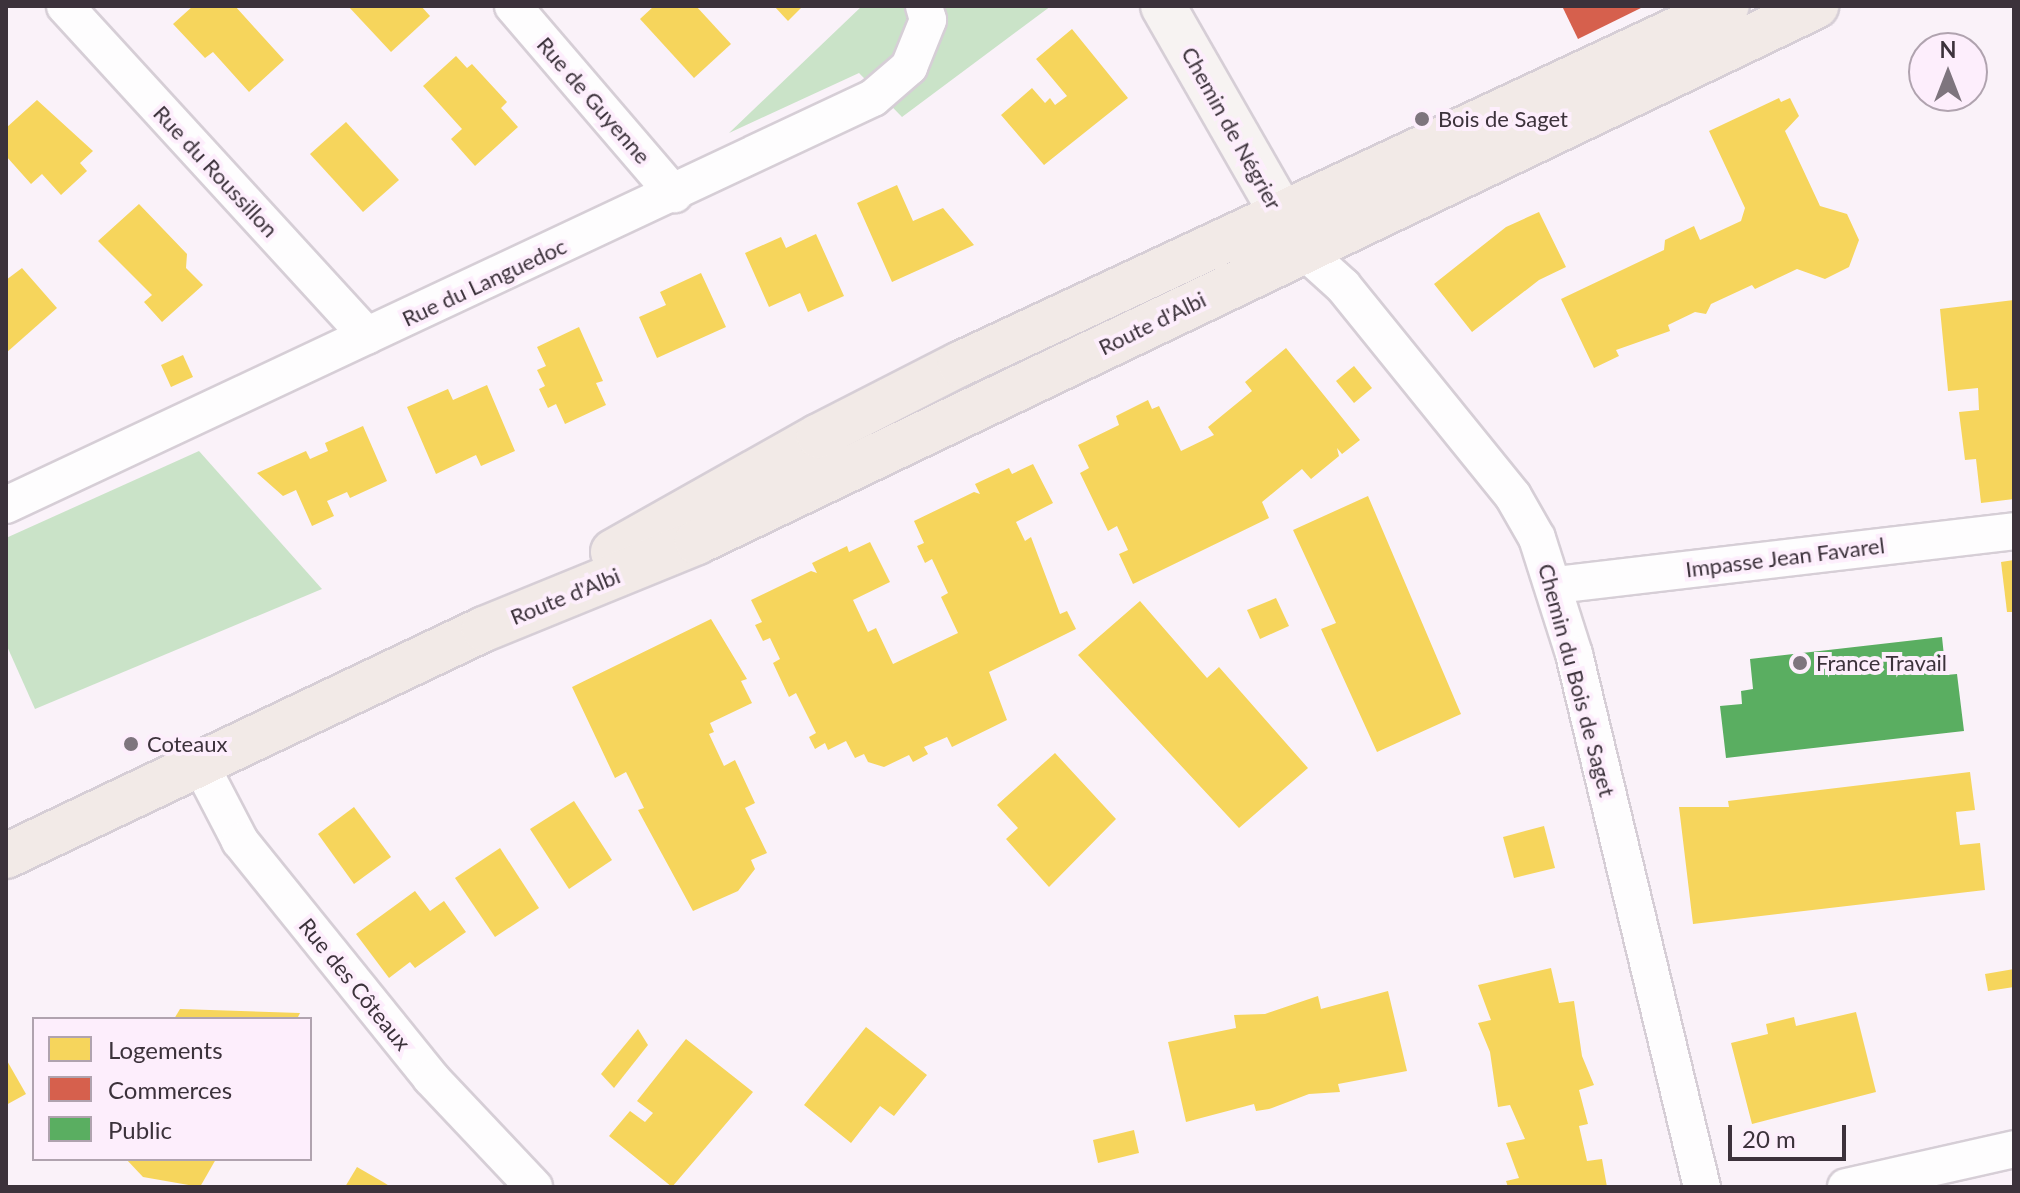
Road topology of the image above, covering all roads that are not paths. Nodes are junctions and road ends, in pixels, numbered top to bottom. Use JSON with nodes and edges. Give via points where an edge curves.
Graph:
{"nodes":[{"id":1,"x":65,"y":6,"type":"edge"},
{"id":2,"x":513,"y":6,"type":"edge"},
{"id":3,"x":1163,"y":6,"type":"edge"},
{"id":4,"x":1727,"y":6,"type":"edge"},
{"id":5,"x":1816,"y":6,"type":"edge"},
{"id":6,"x":926,"y":13,"type":"edge"},
{"id":7,"x":674,"y":194,"type":"junction"},
{"id":8,"x":1278,"y":212,"type":"junction"},
{"id":9,"x":1302,"y":249,"type":"junction"},
{"id":10,"x":367,"y":336,"type":"junction"},
{"id":11,"x":6,"y":505,"type":"edge"},
{"id":12,"x":2014,"y":531,"type":"edge"},
{"id":13,"x":1556,"y":585,"type":"junction"},
{"id":14,"x":484,"y":629,"type":"junction"},
{"id":15,"x":200,"y":764,"type":"junction"},
{"id":16,"x":6,"y":856,"type":"edge"},
{"id":17,"x":2014,"y":1149,"type":"edge"},
{"id":18,"x":534,"y":1187,"type":"edge"},
{"id":19,"x":1702,"y":1187,"type":"edge"},
{"id":20,"x":1846,"y":1187,"type":"edge"}],
"edges":[{"from":1,"to":10,"type":"street","name":"Rue du Roussillon"},
{"from":2,"to":7,"type":"street","name":"Rue de Guyenne"},
{"from":3,"to":8,"type":"street","name":"Chemin de Négrier"},
{"from":4,"to":8,"type":"main road","name":"Route d'Albi"},
{"from":5,"to":9,"type":"main road","name":"Route d'Albi"},
{"from":6,"to":7,"type":"street","name":"Rue du Languedoc","via":[[909,67],[873,98]]},
{"from":7,"to":10,"type":"street","name":"Rue du Languedoc"},
{"from":8,"to":9,"type":"street","name":"Chemin de Négrier"},
{"from":8,"to":14,"type":"main road","name":"Route d'Albi","via":[[819,436]]},
{"from":9,"to":13,"type":"street","name":"Chemin du Bois de Saget","via":[[1343,286],[1513,496]]},
{"from":9,"to":14,"type":"main road","name":"Route d'Albi","via":[[697,542]]},
{"from":10,"to":11,"type":"street","name":"Rue du Languedoc"},
{"from":12,"to":13,"type":"street","name":"Impasse Jean Favarel"},
{"from":13,"to":19,"type":"street","name":"Chemin du Bois de Saget"},
{"from":14,"to":15,"type":"main road","name":"Route d'Albi"},
{"from":15,"to":16,"type":"main road","name":"Route d'Albi"},
{"from":15,"to":18,"type":"street","name":"Rue des Côteaux","via":[[240,841],[431,1078]]},
{"from":17,"to":20,"type":"street"}]}
